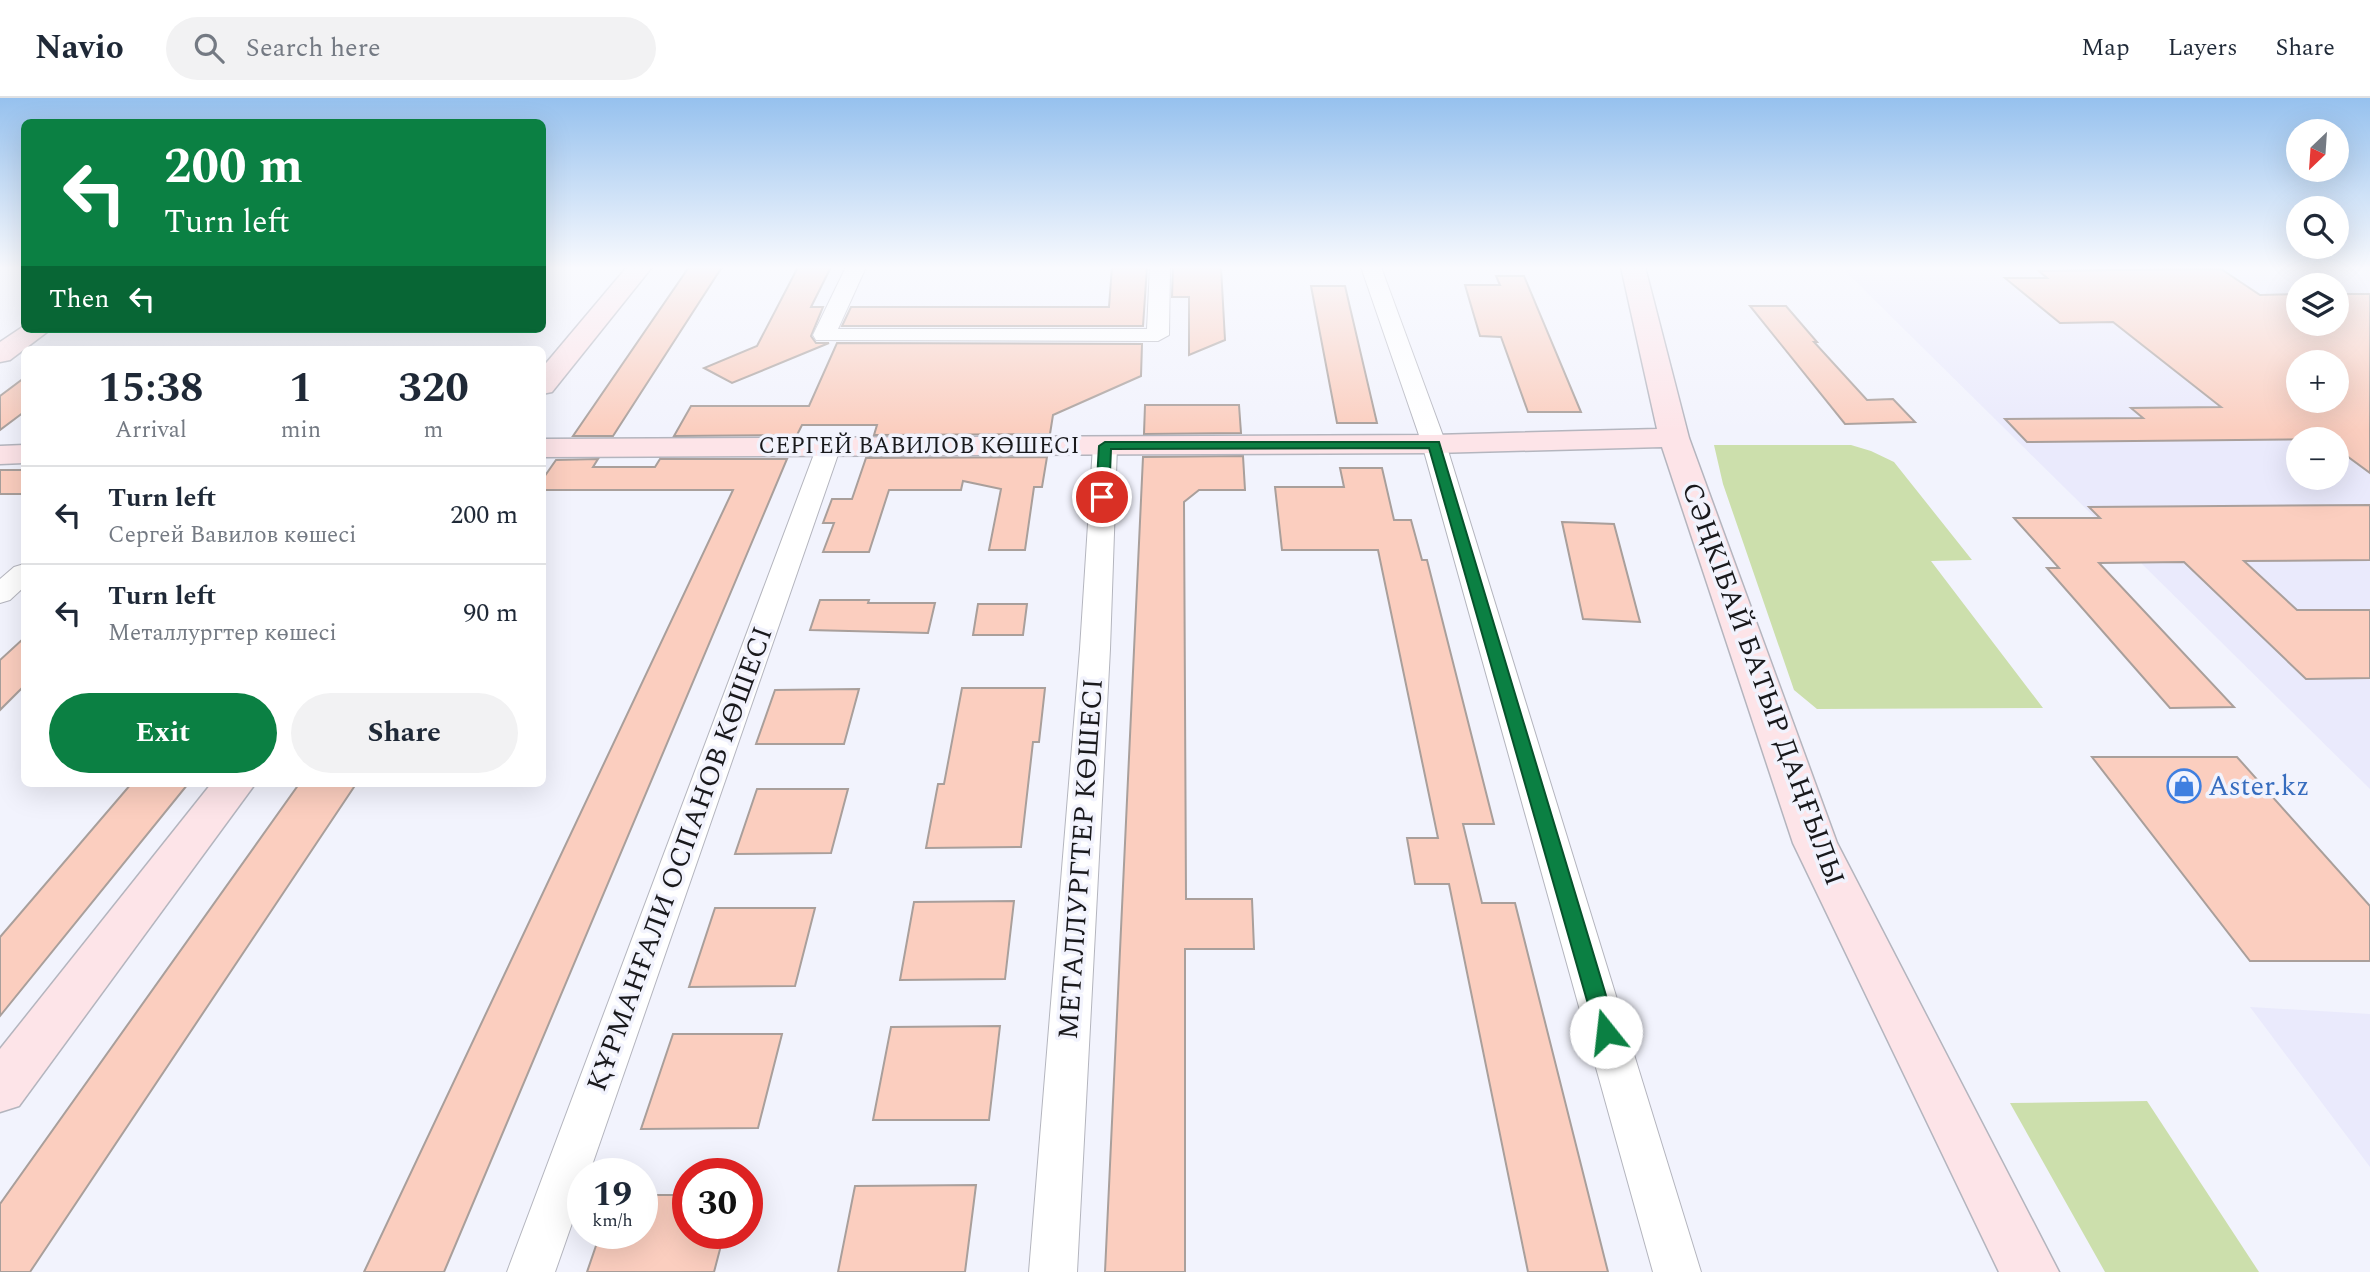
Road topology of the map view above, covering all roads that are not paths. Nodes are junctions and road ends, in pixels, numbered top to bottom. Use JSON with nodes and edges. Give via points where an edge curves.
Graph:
{"nodes":[{"id":1,"x":595,"y":322,"type":"edge"},
{"id":2,"x":830,"y":322,"type":"edge"},
{"id":3,"x":1158,"y":322,"type":"edge"},
{"id":4,"x":1391,"y":322,"type":"edge"},
{"id":5,"x":1646,"y":322,"type":"edge"},
{"id":6,"x":32,"y":333,"type":"edge"},
{"id":7,"x":0,"y":355,"type":"edge"},
{"id":8,"x":546,"y":381,"type":"edge"},
{"id":9,"x":1674,"y":438,"type":"junction"},
{"id":10,"x":1434,"y":444,"type":"junction"},
{"id":11,"x":829,"y":446,"type":"junction"},
{"id":12,"x":1105,"y":446,"type":"junction"},
{"id":13,"x":546,"y":448,"type":"edge"},
{"id":14,"x":21,"y":454,"type":"edge"},
{"id":15,"x":0,"y":455,"type":"edge"},
{"id":16,"x":21,"y":576,"type":"edge"},
{"id":17,"x":0,"y":594,"type":"edge"},
{"id":18,"x":232,"y":787,"type":"edge"},
{"id":19,"x":0,"y":1089,"type":"edge"},
{"id":20,"x":531,"y":1272,"type":"edge"},
{"id":21,"x":1053,"y":1272,"type":"edge"},
{"id":22,"x":1677,"y":1272,"type":"edge"},
{"id":23,"x":2030,"y":1272,"type":"edge"}],
"edges":[{"from":1,"to":8,"type":"street"},
{"from":2,"to":3,"type":"street","via":[[824,334],[1158,335]]},
{"from":4,"to":10,"type":"street"},
{"from":5,"to":9,"type":"street","name":"СӘҢКІБАЙ БАТЫР ДАҢҒЫЛЫ"},
{"from":6,"to":7,"type":"street"},
{"from":9,"to":10,"type":"street","name":"СЕРГЕЙ ВАВИЛОВ КӨШЕСІ"},
{"from":9,"to":23,"type":"street","name":"СӘҢКІБАЙ БАТЫР ДАҢҒЫЛЫ","via":[[1815,843]]},
{"from":10,"to":12,"type":"street","name":"СЕРГЕЙ ВАВИЛОВ КӨШЕСІ"},
{"from":10,"to":22,"type":"street"},
{"from":11,"to":12,"type":"street","name":"СЕРГЕЙ ВАВИЛОВ КӨШЕСІ"},
{"from":11,"to":13,"type":"street","name":"СЕРГЕЙ ВАВИЛОВ КӨШЕСІ"},
{"from":11,"to":20,"type":"street","name":"ҚҰРМАНҒАЛИ ОСПАНОВ КӨШЕСІ"},
{"from":12,"to":21,"type":"street","name":"МЕТАЛЛУРГТЕР КӨШЕСІ"},
{"from":14,"to":15,"type":"street"},
{"from":16,"to":17,"type":"street"},
{"from":18,"to":19,"type":"street"}]}
